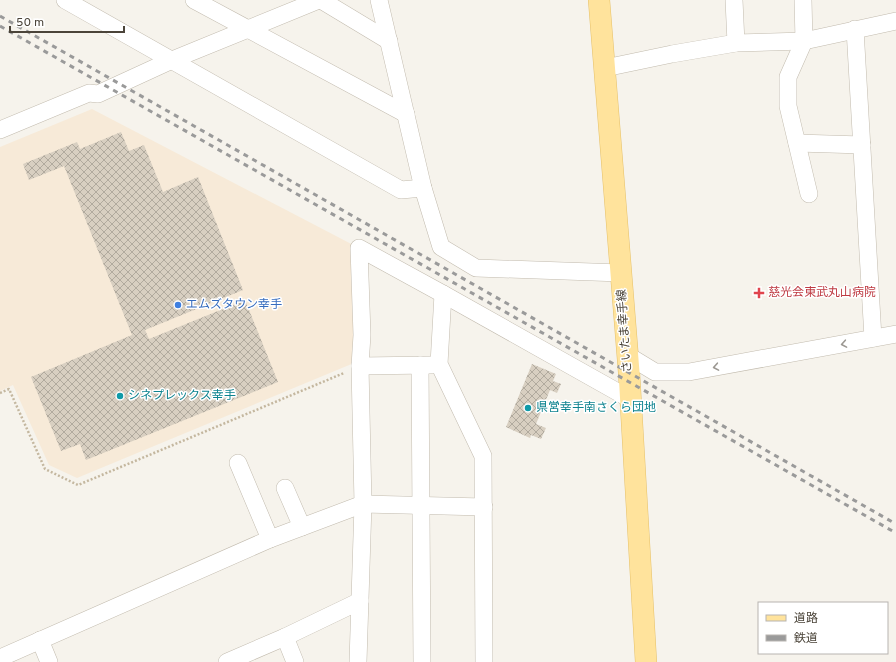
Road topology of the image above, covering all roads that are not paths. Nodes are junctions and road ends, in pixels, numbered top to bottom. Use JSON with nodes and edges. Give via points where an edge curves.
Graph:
{"nodes":[{"id":1,"x":65,"y":0,"type":"edge"},
{"id":2,"x":194,"y":0,"type":"edge"},
{"id":3,"x":320,"y":0,"type":"edge"},
{"id":4,"x":379,"y":0,"type":"edge"},
{"id":5,"x":599,"y":0,"type":"edge"},
{"id":6,"x":734,"y":0,"type":"edge"},
{"id":7,"x":803,"y":0,"type":"edge"},
{"id":8,"x":896,"y":21,"type":"edge"},
{"id":9,"x":247,"y":29,"type":"junction"},
{"id":10,"x":855,"y":30,"type":"junction"},
{"id":11,"x":389,"y":41,"type":"junction"},
{"id":12,"x":804,"y":41,"type":"junction"},
{"id":13,"x":736,"y":43,"type":"junction"},
{"id":14,"x":172,"y":60,"type":"junction"},
{"id":15,"x":605,"y":68,"type":"junction"},
{"id":16,"x":406,"y":114,"type":"junction"},
{"id":17,"x":0,"y":130,"type":"edge"},
{"id":18,"x":797,"y":143,"type":"junction"},
{"id":19,"x":862,"y":145,"type":"junction"},
{"id":20,"x":423,"y":188,"type":"junction"},
{"id":21,"x":809,"y":194,"type":"dead end"},
{"id":22,"x":621,"y":273,"type":"junction"},
{"id":23,"x":443,"y":294,"type":"junction"},
{"id":24,"x":896,"y":334,"type":"edge"},
{"id":25,"x":873,"y":338,"type":"junction"},
{"id":26,"x":627,"y":355,"type":"junction"},
{"id":27,"x":439,"y":364,"type":"junction"},
{"id":28,"x":420,"y":365,"type":"junction"},
{"id":29,"x":360,"y":366,"type":"junction"},
{"id":30,"x":630,"y":399,"type":"junction"},
{"id":31,"x":238,"y":463,"type":"dead end"},
{"id":32,"x":285,"y":488,"type":"dead end"},
{"id":33,"x":362,"y":504,"type":"junction"},
{"id":34,"x":422,"y":506,"type":"junction"},
{"id":35,"x":484,"y":507,"type":"junction"},
{"id":36,"x":302,"y":527,"type":"junction"},
{"id":37,"x":270,"y":539,"type":"junction"},
{"id":38,"x":360,"y":601,"type":"junction"},
{"id":39,"x":285,"y":637,"type":"junction"},
{"id":40,"x":40,"y":640,"type":"junction"},
{"id":41,"x":0,"y":658,"type":"edge"},
{"id":42,"x":49,"y":662,"type":"edge"},
{"id":43,"x":227,"y":662,"type":"edge"},
{"id":44,"x":295,"y":662,"type":"edge"},
{"id":45,"x":358,"y":662,"type":"edge"},
{"id":46,"x":422,"y":662,"type":"edge"},
{"id":47,"x":484,"y":662,"type":"edge"},
{"id":48,"x":646,"y":662,"type":"edge"}],
"edges":[{"from":1,"to":14,"type":"street"},
{"from":2,"to":9,"type":"street"},
{"from":3,"to":9,"type":"street"},
{"from":3,"to":11,"type":"street"},
{"from":4,"to":11,"type":"street"},
{"from":5,"to":15,"type":"main road","name":"さいたま幸手線"},
{"from":6,"to":13,"type":"street"},
{"from":7,"to":12,"type":"street"},
{"from":8,"to":10,"type":"street"},
{"from":9,"to":14,"type":"street"},
{"from":9,"to":16,"type":"street"},
{"from":10,"to":12,"type":"street"},
{"from":10,"to":19,"type":"street"},
{"from":11,"to":16,"type":"street"},
{"from":12,"to":13,"type":"street"},
{"from":12,"to":18,"type":"street","via":[[788,77],[788,106]]},
{"from":13,"to":15,"type":"street"},
{"from":14,"to":17,"type":"street","via":[[98,94],[89,93]]},
{"from":14,"to":20,"type":"street","via":[[401,190]]},
{"from":15,"to":22,"type":"main road","name":"さいたま幸手線"},
{"from":16,"to":20,"type":"street"},
{"from":18,"to":19,"type":"street"},
{"from":18,"to":21,"type":"street"},
{"from":19,"to":25,"type":"street"},
{"from":20,"to":22,"type":"street","via":[[441,247],[476,268]]},
{"from":22,"to":26,"type":"main road","name":"さいたま幸手線"},
{"from":23,"to":27,"type":"street"},
{"from":23,"to":29,"type":"street","via":[[359,248],[362,335]]},
{"from":23,"to":30,"type":"street"},
{"from":24,"to":25,"type":"street"},
{"from":25,"to":26,"type":"street","one_way":true,"via":[[690,372],[655,372]]},
{"from":26,"to":30,"type":"main road","name":"さいたま幸手線"},
{"from":27,"to":28,"type":"street"},
{"from":27,"to":35,"type":"street","via":[[484,456]]},
{"from":28,"to":29,"type":"street"},
{"from":28,"to":34,"type":"street"},
{"from":29,"to":33,"type":"street"},
{"from":30,"to":48,"type":"main road","name":"さいたま幸手線"},
{"from":31,"to":37,"type":"street"},
{"from":32,"to":36,"type":"street"},
{"from":33,"to":34,"type":"street"},
{"from":33,"to":36,"type":"street"},
{"from":33,"to":38,"type":"street"},
{"from":34,"to":35,"type":"street"},
{"from":34,"to":46,"type":"street"},
{"from":35,"to":47,"type":"street"},
{"from":36,"to":37,"type":"street"},
{"from":37,"to":40,"type":"street"},
{"from":38,"to":39,"type":"street"},
{"from":38,"to":45,"type":"street"},
{"from":39,"to":43,"type":"street"},
{"from":39,"to":44,"type":"street"},
{"from":40,"to":41,"type":"street"},
{"from":40,"to":42,"type":"street"}]}
